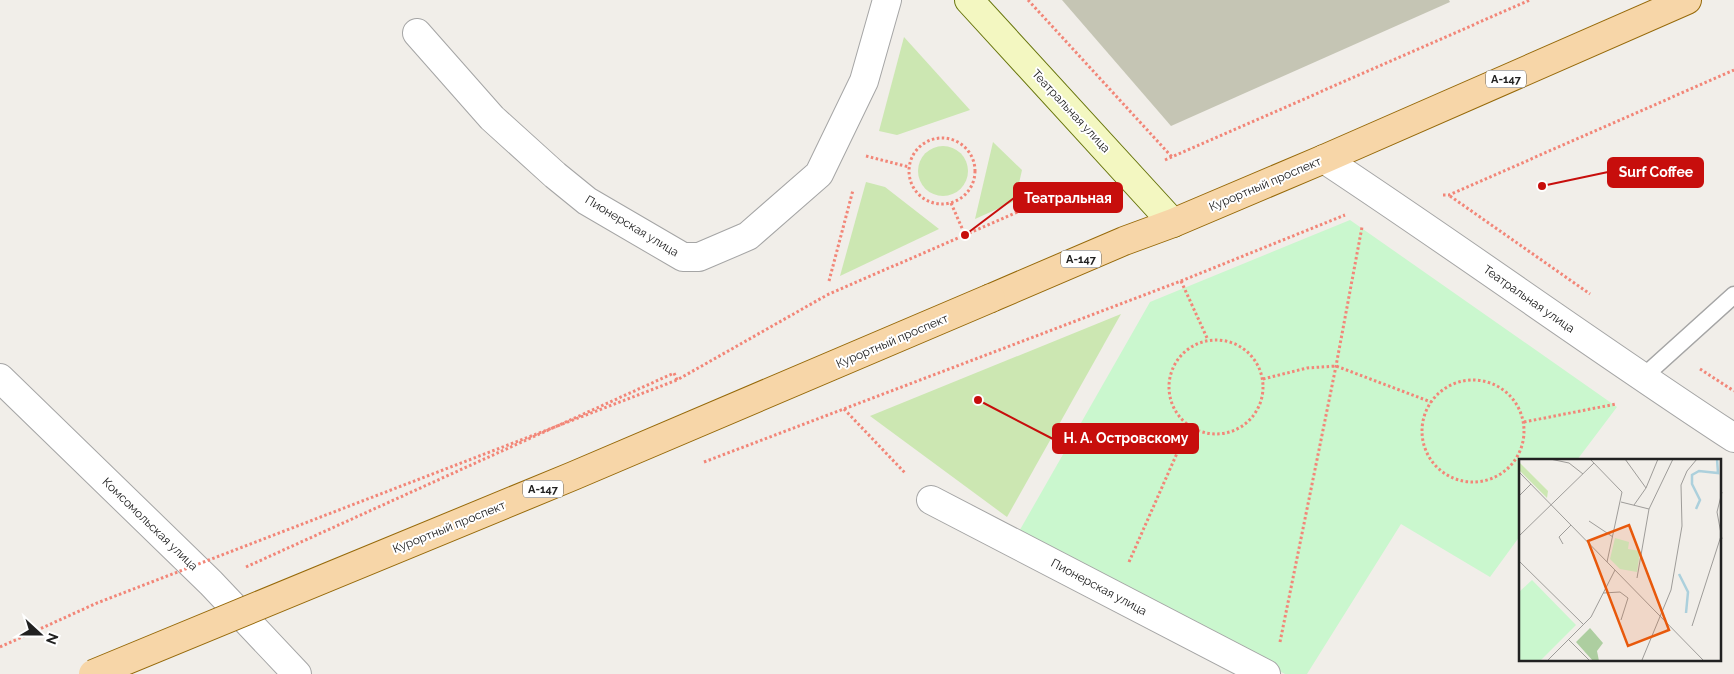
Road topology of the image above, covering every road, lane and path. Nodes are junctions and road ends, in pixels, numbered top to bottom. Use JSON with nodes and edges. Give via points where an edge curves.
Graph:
{"nodes":[{"id":1,"x":887,"y":0,"type":"edge"},
{"id":2,"x":969,"y":0,"type":"edge"},
{"id":3,"x":1028,"y":0,"type":"edge"},
{"id":4,"x":1688,"y":0,"type":"edge"},
{"id":5,"x":417,"y":33,"type":"dead end"},
{"id":6,"x":1734,"y":70,"type":"edge"},
{"id":7,"x":862,"y":155,"type":"dead end"},
{"id":8,"x":1172,"y":157,"type":"dead end"},
{"id":9,"x":1324,"y":159,"type":"junction"},
{"id":10,"x":909,"y":167,"type":"junction"},
{"id":11,"x":1440,"y":194,"type":"dead end"},
{"id":12,"x":1449,"y":195,"type":"junction"},
{"id":13,"x":1375,"y":202,"type":"junction"},
{"id":14,"x":951,"y":204,"type":"junction"},
{"id":15,"x":1173,"y":223,"type":"junction"},
{"id":16,"x":965,"y":235,"type":"dead end"},
{"id":17,"x":1181,"y":282,"type":"junction"},
{"id":18,"x":1734,"y":295,"type":"edge"},
{"id":19,"x":1592,"y":296,"type":"dead end"},
{"id":20,"x":1208,"y":340,"type":"junction"},
{"id":21,"x":1671,"y":351,"type":"junction"},
{"id":22,"x":1336,"y":366,"type":"junction"},
{"id":23,"x":0,"y":378,"type":"edge"},
{"id":24,"x":1642,"y":378,"type":"junction"},
{"id":25,"x":1262,"y":379,"type":"junction"},
{"id":26,"x":1734,"y":391,"type":"edge"},
{"id":27,"x":1431,"y":402,"type":"junction"},
{"id":28,"x":1621,"y":403,"type":"dead end"},
{"id":29,"x":844,"y":409,"type":"junction"},
{"id":30,"x":1524,"y":422,"type":"junction"},
{"id":31,"x":1189,"y":426,"type":"junction"},
{"id":32,"x":1734,"y":438,"type":"edge"},
{"id":33,"x":702,"y":463,"type":"dead end"},
{"id":34,"x":931,"y":500,"type":"joint"},
{"id":35,"x":211,"y":583,"type":"junction"},
{"id":36,"x":1114,"y":595,"type":"junction"},
{"id":37,"x":1280,"y":645,"type":"dead end"},
{"id":38,"x":0,"y":647,"type":"edge"},
{"id":39,"x":93,"y":674,"type":"edge"},
{"id":40,"x":296,"y":674,"type":"edge"},
{"id":41,"x":1266,"y":674,"type":"edge"}],
"edges":[{"from":1,"to":5,"type":"street","name":"Пионерская улица","via":[[864,81],[819,174],[748,236],[699,257],[683,256],[665,248],[587,201],[492,118]]},
{"from":2,"to":15,"type":"main road","name":"Театральная улица"},
{"from":3,"to":8,"type":"path"},
{"from":4,"to":9,"type":"main road","name":"Курортный проспект","number":"А-147"},
{"from":6,"to":12,"type":"path"},
{"from":7,"to":10,"type":"path"},
{"from":9,"to":13,"type":"street","name":"Театральная улица"},
{"from":9,"to":15,"type":"main road","name":"Курортный проспект","number":"А-147"},
{"from":10,"to":14,"type":"path","via":[[913,189],[919,195],[934,204]]},
{"from":10,"to":14,"type":"path","via":[[918,148],[932,139],[950,138],[965,146],[974,162],[975,179],[967,194]]},
{"from":11,"to":12,"type":"path"},
{"from":12,"to":19,"type":"path"},
{"from":13,"to":17,"type":"path"},
{"from":13,"to":22,"type":"path"},
{"from":13,"to":24,"type":"street","name":"Театральная улица"},
{"from":14,"to":16,"type":"path"},
{"from":15,"to":39,"type":"main road","name":"Курортный проспект","number":"А-147","bridge":true,"via":[[1124,240],[564,480]]},
{"from":17,"to":20,"type":"path"},
{"from":17,"to":29,"type":"path"},
{"from":18,"to":21,"type":"lane"},
{"from":20,"to":25,"type":"path","via":[[1227,341],[1243,348],[1256,361]]},
{"from":20,"to":31,"type":"path","via":[[1184,353],[1170,377],[1172,404]]},
{"from":21,"to":24,"type":"lane"},
{"from":21,"to":26,"type":"path"},
{"from":22,"to":25,"type":"path","via":[[1307,368]]},
{"from":22,"to":27,"type":"path"},
{"from":22,"to":37,"type":"path"},
{"from":23,"to":35,"type":"street","name":"Комсомольская улица"},
{"from":24,"to":32,"type":"street","name":"Театральная улица"},
{"from":25,"to":31,"type":"path","via":[[1259,406],[1241,427],[1215,434]]},
{"from":27,"to":30,"type":"path","via":[[1454,384],[1484,381],[1503,389],[1510,396]]},
{"from":27,"to":30,"type":"path","via":[[1423,421],[1426,450],[1436,467],[1463,482],[1483,482],[1509,468],[1520,452]]},
{"from":28,"to":30,"type":"path"},
{"from":29,"to":33,"type":"path"},
{"from":29,"to":34,"type":"path"},
{"from":31,"to":36,"type":"path"},
{"from":34,"to":36,"type":"street","name":"Пионерская улица"},
{"from":35,"to":38,"type":"path","bridge":true,"via":[[674,373],[677,380],[97,603]]},
{"from":35,"to":40,"type":"street","name":"Комсомольская улица"},
{"from":36,"to":41,"type":"street","name":"Пионерская улица"}]}
